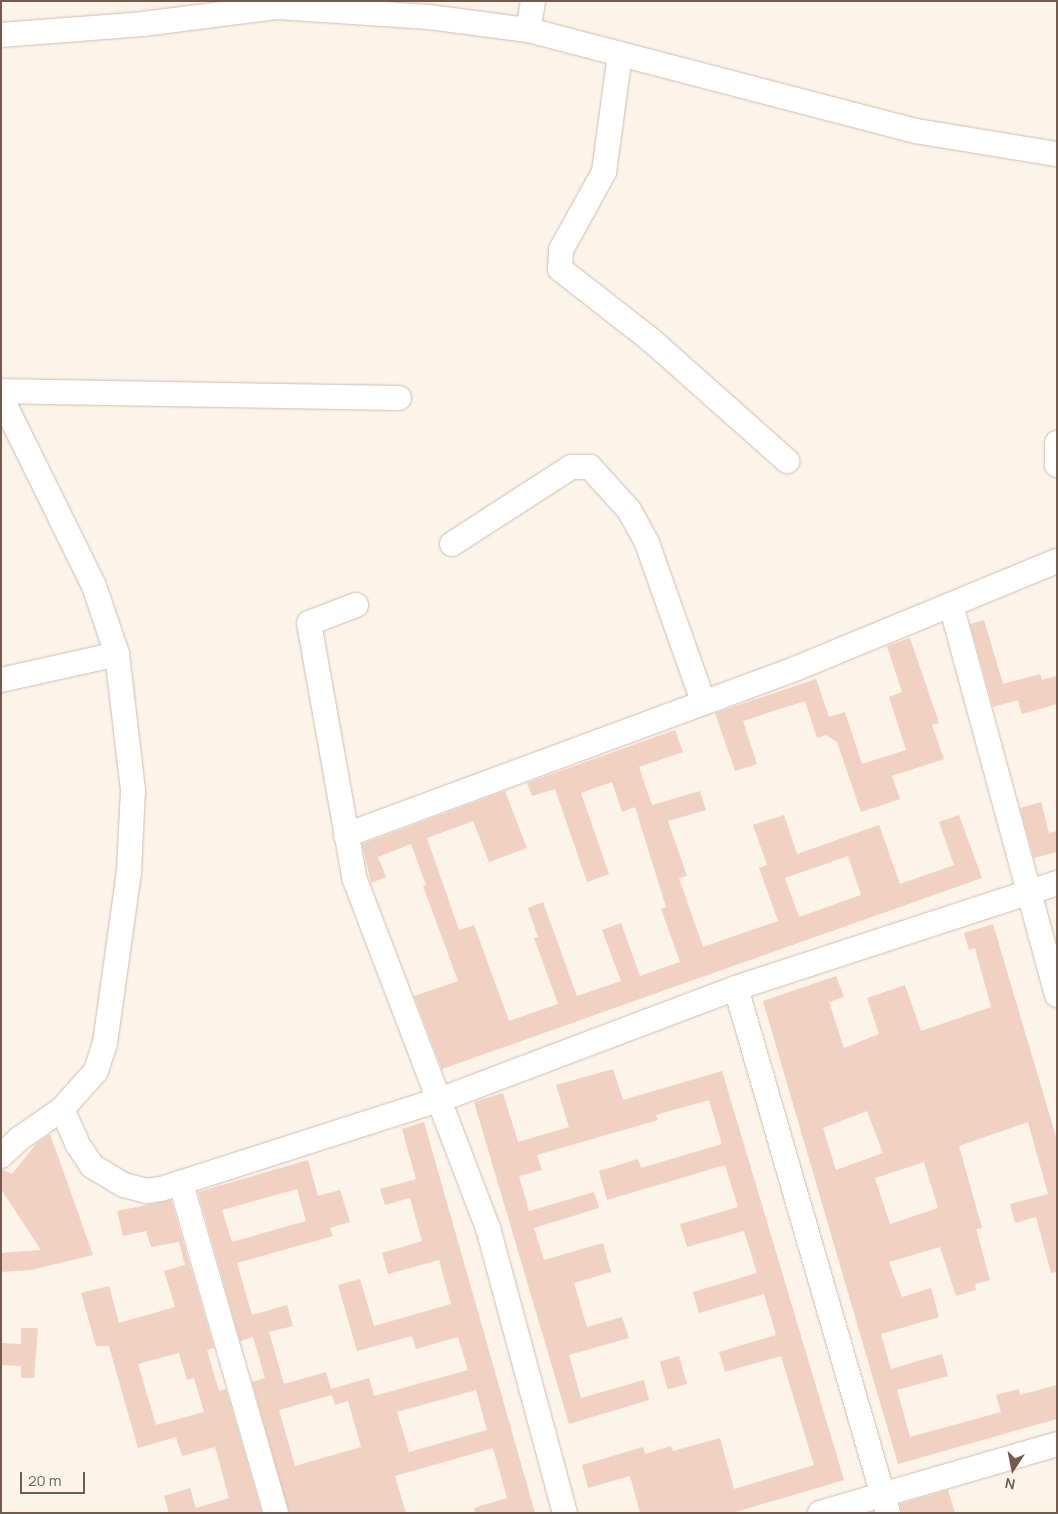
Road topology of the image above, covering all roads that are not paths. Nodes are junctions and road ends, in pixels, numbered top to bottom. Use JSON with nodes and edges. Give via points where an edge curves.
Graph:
{"nodes":[{"id":1,"x":533,"y":1,"type":"edge"},
{"id":2,"x":528,"y":30,"type":"junction"},
{"id":3,"x":1,"y":35,"type":"edge"},
{"id":4,"x":620,"y":54,"type":"junction"},
{"id":5,"x":1057,"y":154,"type":"edge"},
{"id":6,"x":1,"y":391,"type":"edge"},
{"id":7,"x":1,"y":397,"type":"edge"},
{"id":8,"x":399,"y":398,"type":"dead end"},
{"id":9,"x":1057,"y":444,"type":"edge"},
{"id":10,"x":787,"y":461,"type":"dead end"},
{"id":11,"x":1057,"y":465,"type":"edge"},
{"id":12,"x":452,"y":544,"type":"dead end"},
{"id":13,"x":1057,"y":561,"type":"edge"},
{"id":14,"x":356,"y":605,"type":"dead end"},
{"id":15,"x":951,"y":605,"type":"junction"},
{"id":16,"x":117,"y":654,"type":"junction"},
{"id":17,"x":1,"y":680,"type":"edge"},
{"id":18,"x":703,"y":701,"type":"junction"},
{"id":19,"x":346,"y":835,"type":"junction"},
{"id":20,"x":1057,"y":883,"type":"edge"},
{"id":21,"x":1031,"y":890,"type":"junction"},
{"id":22,"x":736,"y":988,"type":"junction"},
{"id":23,"x":1057,"y":995,"type":"edge"},
{"id":24,"x":442,"y":1099,"type":"junction"},
{"id":25,"x":62,"y":1109,"type":"junction"},
{"id":26,"x":1,"y":1156,"type":"edge"},
{"id":27,"x":181,"y":1184,"type":"junction"},
{"id":28,"x":1057,"y":1444,"type":"edge"},
{"id":29,"x":885,"y":1504,"type":"edge"},
{"id":30,"x":276,"y":1513,"type":"edge"},
{"id":31,"x":565,"y":1513,"type":"edge"},
{"id":32,"x":820,"y":1513,"type":"edge"}],
"edges":[{"from":1,"to":2,"type":"street"},
{"from":2,"to":3,"type":"street","via":[[429,17],[278,7],[143,24]]},
{"from":2,"to":4,"type":"street"},
{"from":4,"to":5,"type":"street","via":[[916,131]]},
{"from":4,"to":10,"type":"street","via":[[604,172],[559,255],[560,270],[652,342]]},
{"from":6,"to":8,"type":"street"},
{"from":7,"to":16,"type":"street","via":[[94,586]]},
{"from":9,"to":11,"type":"street"},
{"from":12,"to":18,"type":"street","via":[[572,467],[590,467],[629,510],[647,543]]},
{"from":13,"to":15,"type":"street"},
{"from":14,"to":19,"type":"street","via":[[309,623]]},
{"from":15,"to":18,"type":"street","via":[[797,668]]},
{"from":15,"to":21,"type":"street"},
{"from":16,"to":17,"type":"street"},
{"from":16,"to":25,"type":"street","via":[[133,790],[129,872],[105,1043],[96,1070]]},
{"from":18,"to":19,"type":"street"},
{"from":19,"to":24,"type":"street","via":[[355,880],[407,1019]]},
{"from":20,"to":21,"type":"street"},
{"from":21,"to":22,"type":"street"},
{"from":21,"to":23,"type":"street"},
{"from":22,"to":24,"type":"street"},
{"from":22,"to":29,"type":"street"},
{"from":24,"to":27,"type":"street"},
{"from":24,"to":31,"type":"street","via":[[488,1228]]},
{"from":25,"to":26,"type":"street"},
{"from":25,"to":27,"type":"street","via":[[78,1145],[92,1166],[106,1177],[146,1192]]},
{"from":27,"to":30,"type":"street"},
{"from":28,"to":29,"type":"street"},
{"from":29,"to":32,"type":"street"}]}
